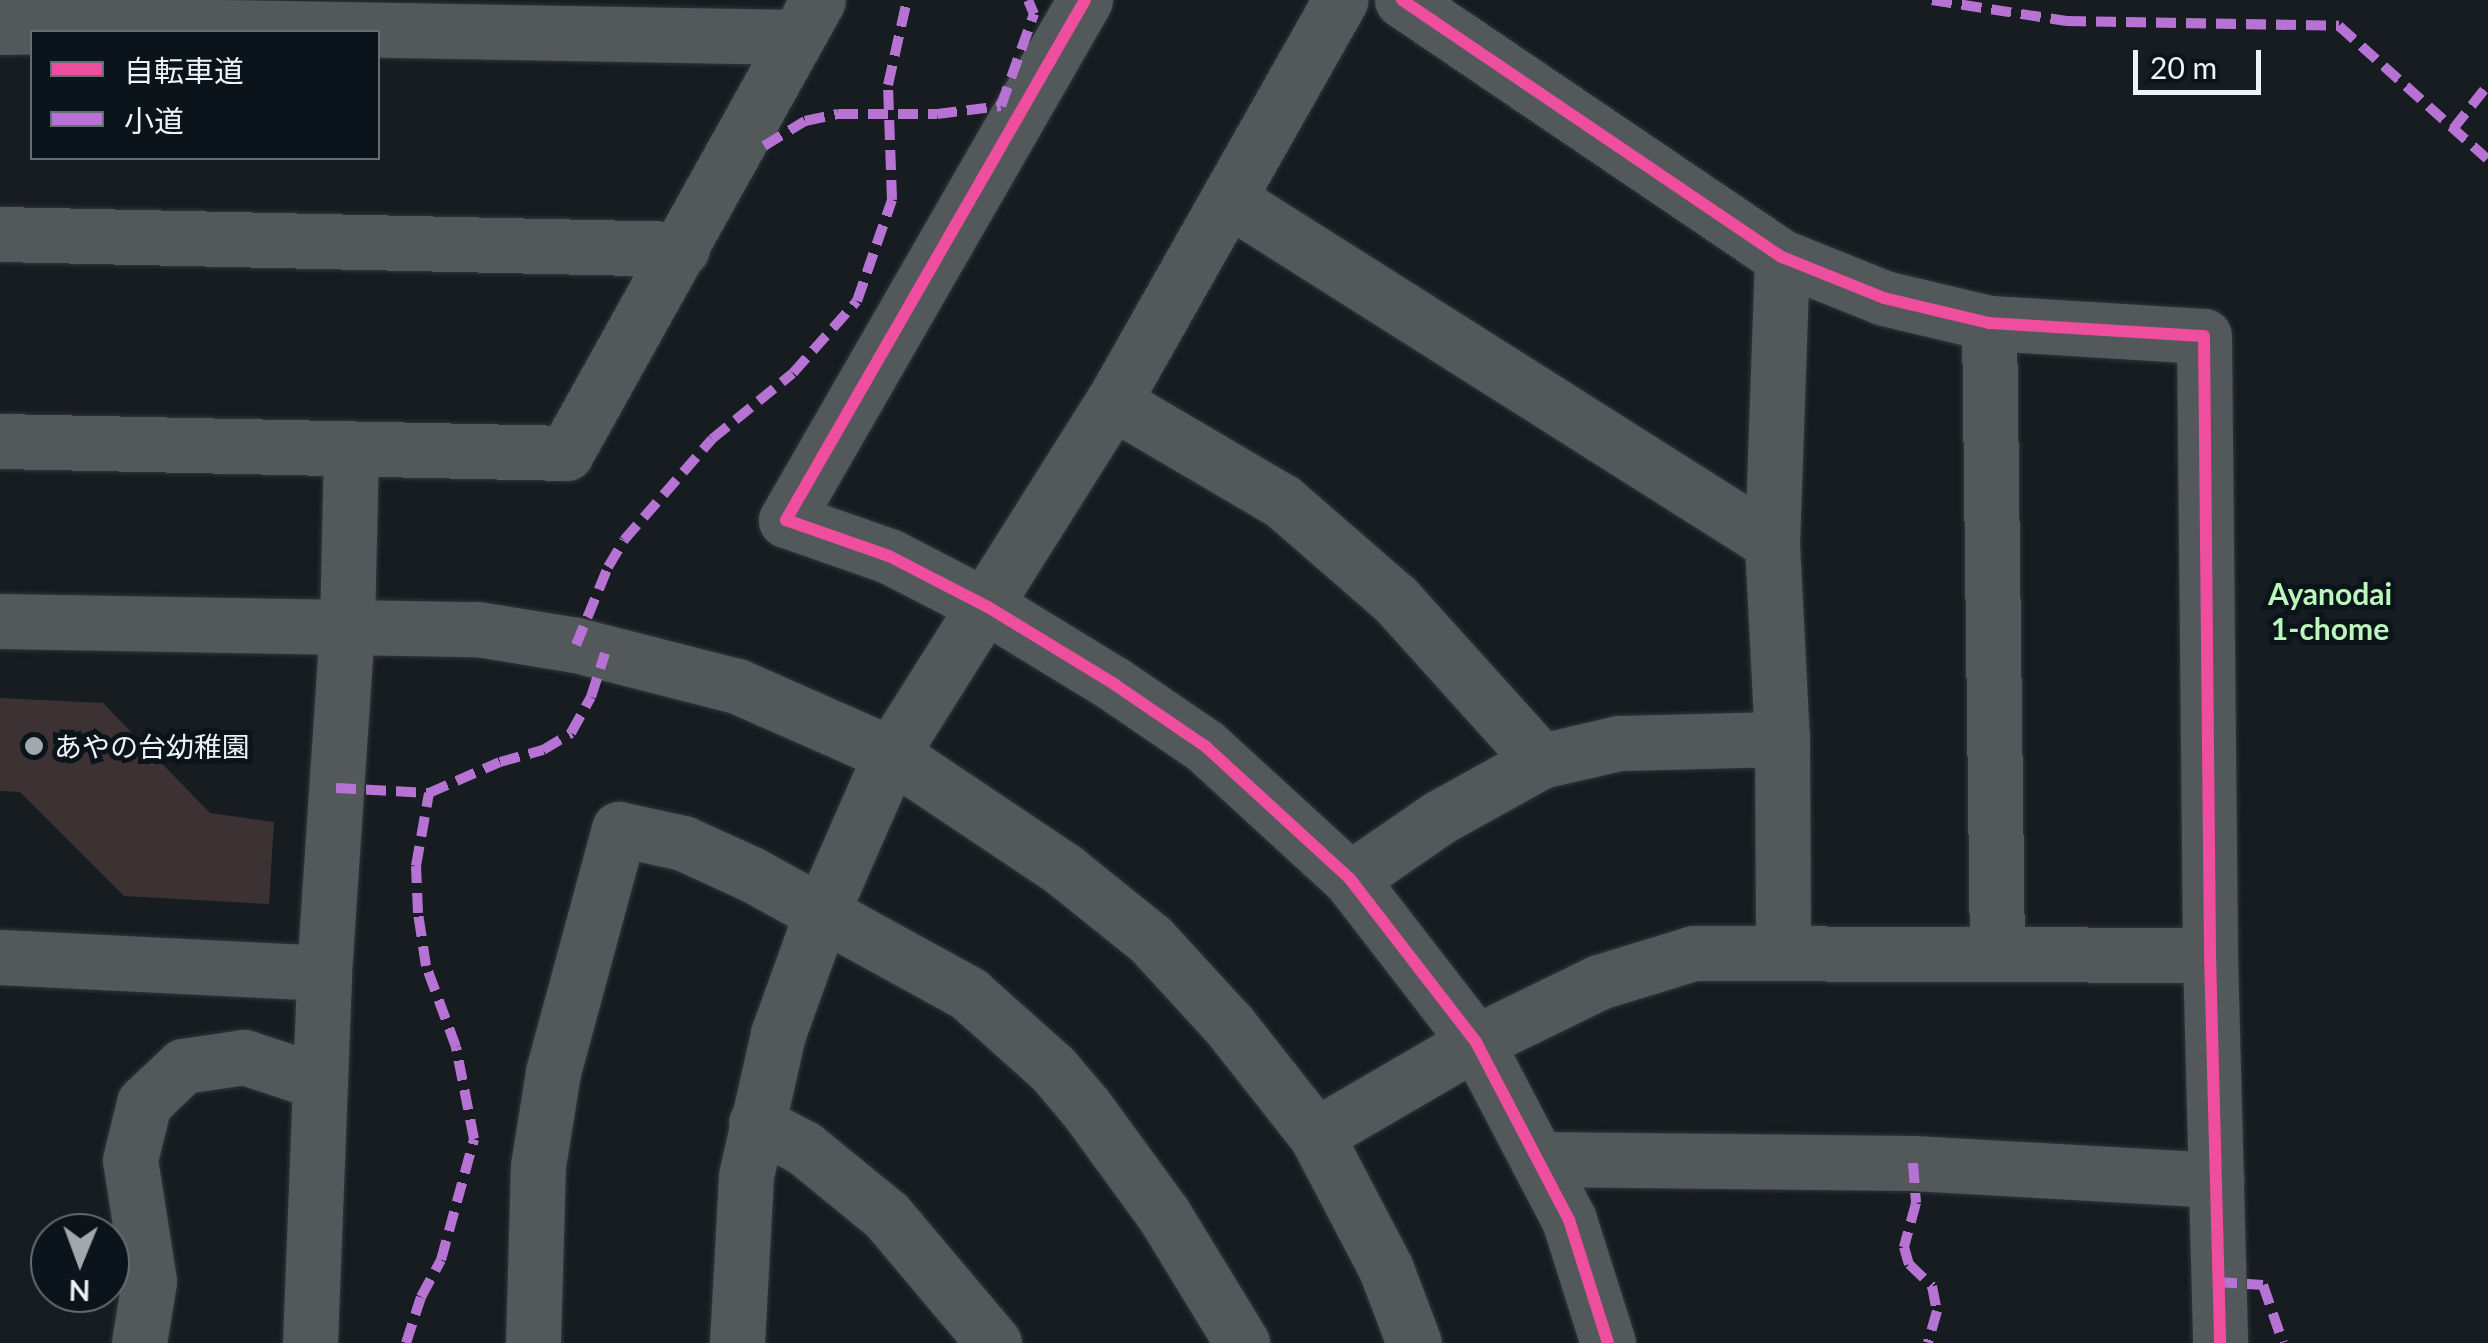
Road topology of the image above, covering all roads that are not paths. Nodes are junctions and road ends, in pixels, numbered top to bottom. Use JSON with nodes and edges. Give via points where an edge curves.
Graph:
{"nodes":[{"id":1,"x":1085,"y":0,"type":"edge"},
{"id":2,"x":1340,"y":0,"type":"edge"},
{"id":3,"x":1402,"y":0,"type":"edge"},
{"id":4,"x":112,"y":12,"type":"edge"},
{"id":5,"x":454,"y":15,"type":"edge"},
{"id":6,"x":671,"y":17,"type":"edge"},
{"id":7,"x":807,"y":18,"type":"edge"},
{"id":8,"x":0,"y":27,"type":"edge"},
{"id":9,"x":1230,"y":200,"type":"junction"},
{"id":10,"x":0,"y":234,"type":"edge"},
{"id":11,"x":682,"y":248,"type":"junction"},
{"id":12,"x":1782,"y":256,"type":"junction"},
{"id":13,"x":1989,"y":324,"type":"junction"},
{"id":14,"x":1113,"y":402,"type":"junction"},
{"id":15,"x":0,"y":442,"type":"edge"},
{"id":16,"x":351,"y":448,"type":"junction"},
{"id":17,"x":1772,"y":542,"type":"junction"},
{"id":18,"x":988,"y":607,"type":"junction"},
{"id":19,"x":0,"y":622,"type":"edge"},
{"id":20,"x":348,"y":626,"type":"junction"},
{"id":21,"x":1782,"y":739,"type":"junction"},
{"id":22,"x":891,"y":754,"type":"junction"},
{"id":23,"x":1542,"y":762,"type":"junction"},
{"id":24,"x":1350,"y":879,"type":"junction"},
{"id":25,"x":822,"y":909,"type":"junction"},
{"id":26,"x":1783,"y":951,"type":"junction"},
{"id":27,"x":1997,"y":954,"type":"junction"},
{"id":28,"x":2210,"y":955,"type":"junction"},
{"id":29,"x":0,"y":957,"type":"edge"},
{"id":30,"x":324,"y":973,"type":"junction"},
{"id":31,"x":1476,"y":1042,"type":"junction"},
{"id":32,"x":320,"y":1082,"type":"junction"},
{"id":33,"x":756,"y":1123,"type":"junction"},
{"id":34,"x":1316,"y":1135,"type":"junction"},
{"id":35,"x":1537,"y":1159,"type":"junction"},
{"id":36,"x":2216,"y":1180,"type":"junction"},
{"id":37,"x":139,"y":1343,"type":"edge"},
{"id":38,"x":310,"y":1343,"type":"edge"},
{"id":39,"x":534,"y":1343,"type":"edge"},
{"id":40,"x":737,"y":1343,"type":"edge"},
{"id":41,"x":994,"y":1343,"type":"edge"},
{"id":42,"x":1242,"y":1343,"type":"edge"},
{"id":43,"x":1414,"y":1343,"type":"edge"},
{"id":44,"x":1608,"y":1343,"type":"edge"},
{"id":45,"x":2220,"y":1343,"type":"edge"}],
"edges":[{"from":1,"to":18,"type":"street","via":[[786,520],[890,556]]},
{"from":2,"to":9,"type":"street"},
{"from":3,"to":12,"type":"street"},
{"from":4,"to":5,"type":"street"},
{"from":4,"to":8,"type":"street"},
{"from":5,"to":6,"type":"street"},
{"from":6,"to":7,"type":"street"},
{"from":7,"to":11,"type":"street"},
{"from":9,"to":14,"type":"street"},
{"from":9,"to":17,"type":"street"},
{"from":10,"to":11,"type":"street"},
{"from":11,"to":16,"type":"street","via":[[566,452]]},
{"from":12,"to":13,"type":"street","via":[[1884,298]]},
{"from":12,"to":17,"type":"street"},
{"from":13,"to":27,"type":"street"},
{"from":13,"to":28,"type":"street","via":[[2204,336]]},
{"from":14,"to":18,"type":"street"},
{"from":14,"to":23,"type":"street","via":[[1282,501],[1396,600]]},
{"from":15,"to":16,"type":"street"},
{"from":16,"to":20,"type":"street"},
{"from":17,"to":21,"type":"street"},
{"from":18,"to":22,"type":"street"},
{"from":18,"to":24,"type":"street","via":[[1205,746]]},
{"from":19,"to":20,"type":"street"},
{"from":20,"to":22,"type":"street","via":[[477,629],[576,646],[736,686]]},
{"from":20,"to":30,"type":"street"},
{"from":21,"to":23,"type":"street","via":[[1619,743]]},
{"from":21,"to":26,"type":"street"},
{"from":22,"to":25,"type":"street"},
{"from":22,"to":34,"type":"street","via":[[980,809],[1151,940]]},
{"from":23,"to":24,"type":"street","via":[[1440,816]]},
{"from":24,"to":31,"type":"street"},
{"from":25,"to":33,"type":"street","via":[[778,1034]]},
{"from":25,"to":39,"type":"street","via":[[683,844],[619,829],[553,1072],[538,1166]]},
{"from":25,"to":42,"type":"street","via":[[969,994],[1052,1068],[1128,1164]]},
{"from":26,"to":27,"type":"street"},
{"from":26,"to":31,"type":"street","via":[[1694,952],[1600,982]]},
{"from":27,"to":28,"type":"street"},
{"from":28,"to":36,"type":"street"},
{"from":29,"to":30,"type":"street"},
{"from":30,"to":32,"type":"street"},
{"from":31,"to":34,"type":"street"},
{"from":31,"to":35,"type":"street"},
{"from":32,"to":37,"type":"street","via":[[244,1057],[184,1066],[144,1103],[130,1160],[149,1282]]},
{"from":32,"to":38,"type":"street"},
{"from":33,"to":40,"type":"street","via":[[746,1176]]},
{"from":33,"to":41,"type":"street","via":[[804,1148],[887,1216]]},
{"from":34,"to":43,"type":"street","via":[[1386,1268]]},
{"from":35,"to":36,"type":"street","via":[[1913,1163]]},
{"from":35,"to":44,"type":"street","via":[[1569,1220]]},
{"from":36,"to":45,"type":"street"}]}
